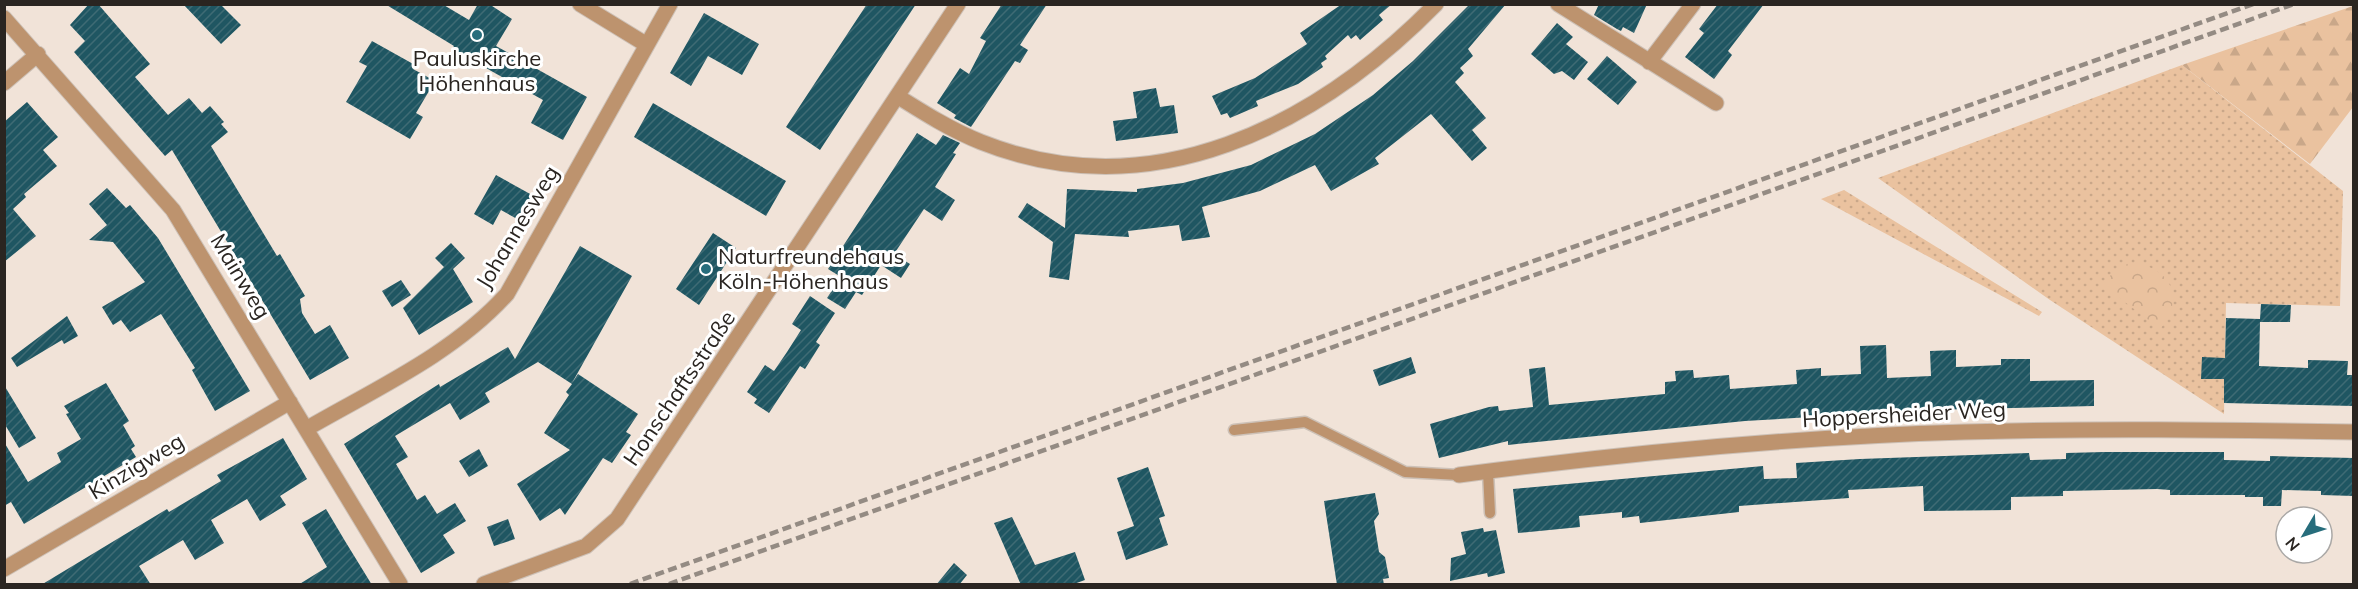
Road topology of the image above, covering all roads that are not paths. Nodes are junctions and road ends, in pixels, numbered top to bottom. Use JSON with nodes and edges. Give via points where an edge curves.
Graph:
{"nodes":[{"id":1,"x":580,"y":4,"type":"edge"},
{"id":2,"x":670,"y":4,"type":"edge"},
{"id":3,"x":958,"y":4,"type":"edge"},
{"id":4,"x":1436,"y":4,"type":"edge"},
{"id":5,"x":1558,"y":4,"type":"edge"},
{"id":6,"x":1693,"y":4,"type":"edge"},
{"id":7,"x":4,"y":18,"type":"edge"},
{"id":8,"x":647,"y":45,"type":"junction"},
{"id":9,"x":38,"y":54,"type":"junction"},
{"id":10,"x":1649,"y":62,"type":"junction"},
{"id":11,"x":4,"y":83,"type":"edge"},
{"id":12,"x":897,"y":96,"type":"junction"},
{"id":13,"x":1716,"y":103,"type":"dead end"},
{"id":14,"x":290,"y":402,"type":"junction"},
{"id":15,"x":306,"y":429,"type":"junction"},
{"id":16,"x":1234,"y":430,"type":"dead end"},
{"id":17,"x":2354,"y":432,"type":"edge"},
{"id":18,"x":1488,"y":472,"type":"junction"},
{"id":19,"x":1459,"y":475,"type":"joint"},
{"id":20,"x":1490,"y":513,"type":"dead end"},
{"id":21,"x":4,"y":569,"type":"edge"},
{"id":22,"x":400,"y":585,"type":"edge"},
{"id":23,"x":484,"y":585,"type":"edge"}],
"edges":[{"from":1,"to":8,"type":"street"},
{"from":2,"to":8,"type":"street","name":"Johannesweg"},
{"from":3,"to":12,"type":"street","name":"Honschaftsstraße"},
{"from":4,"to":12,"type":"street","via":[[1388,51],[1342,86],[1285,121],[1236,143],[1181,159],[1076,166],[1028,156],[951,128]]},
{"from":5,"to":10,"type":"street"},
{"from":6,"to":10,"type":"street"},
{"from":7,"to":9,"type":"street","name":"Mainweg"},
{"from":8,"to":15,"type":"street","name":"Johannesweg","via":[[522,271],[487,316],[447,346]]},
{"from":9,"to":11,"type":"street"},
{"from":9,"to":14,"type":"street","name":"Mainweg","via":[[173,210]]},
{"from":10,"to":13,"type":"street"},
{"from":12,"to":23,"type":"street","name":"Honschaftsstraße","via":[[617,519],[586,546]]},
{"from":14,"to":15,"type":"street","name":"Mainweg"},
{"from":14,"to":21,"type":"street","name":"Kinzigweg"},
{"from":15,"to":22,"type":"street","name":"Mainweg"},
{"from":16,"to":19,"type":"lane","via":[[1305,422],[1404,472]]},
{"from":17,"to":18,"type":"street","name":"Hoppersheider Weg","via":[[1963,432],[1710,447]]},
{"from":18,"to":19,"type":"street","name":"Hoppersheider Weg"},
{"from":18,"to":20,"type":"lane"}]}
